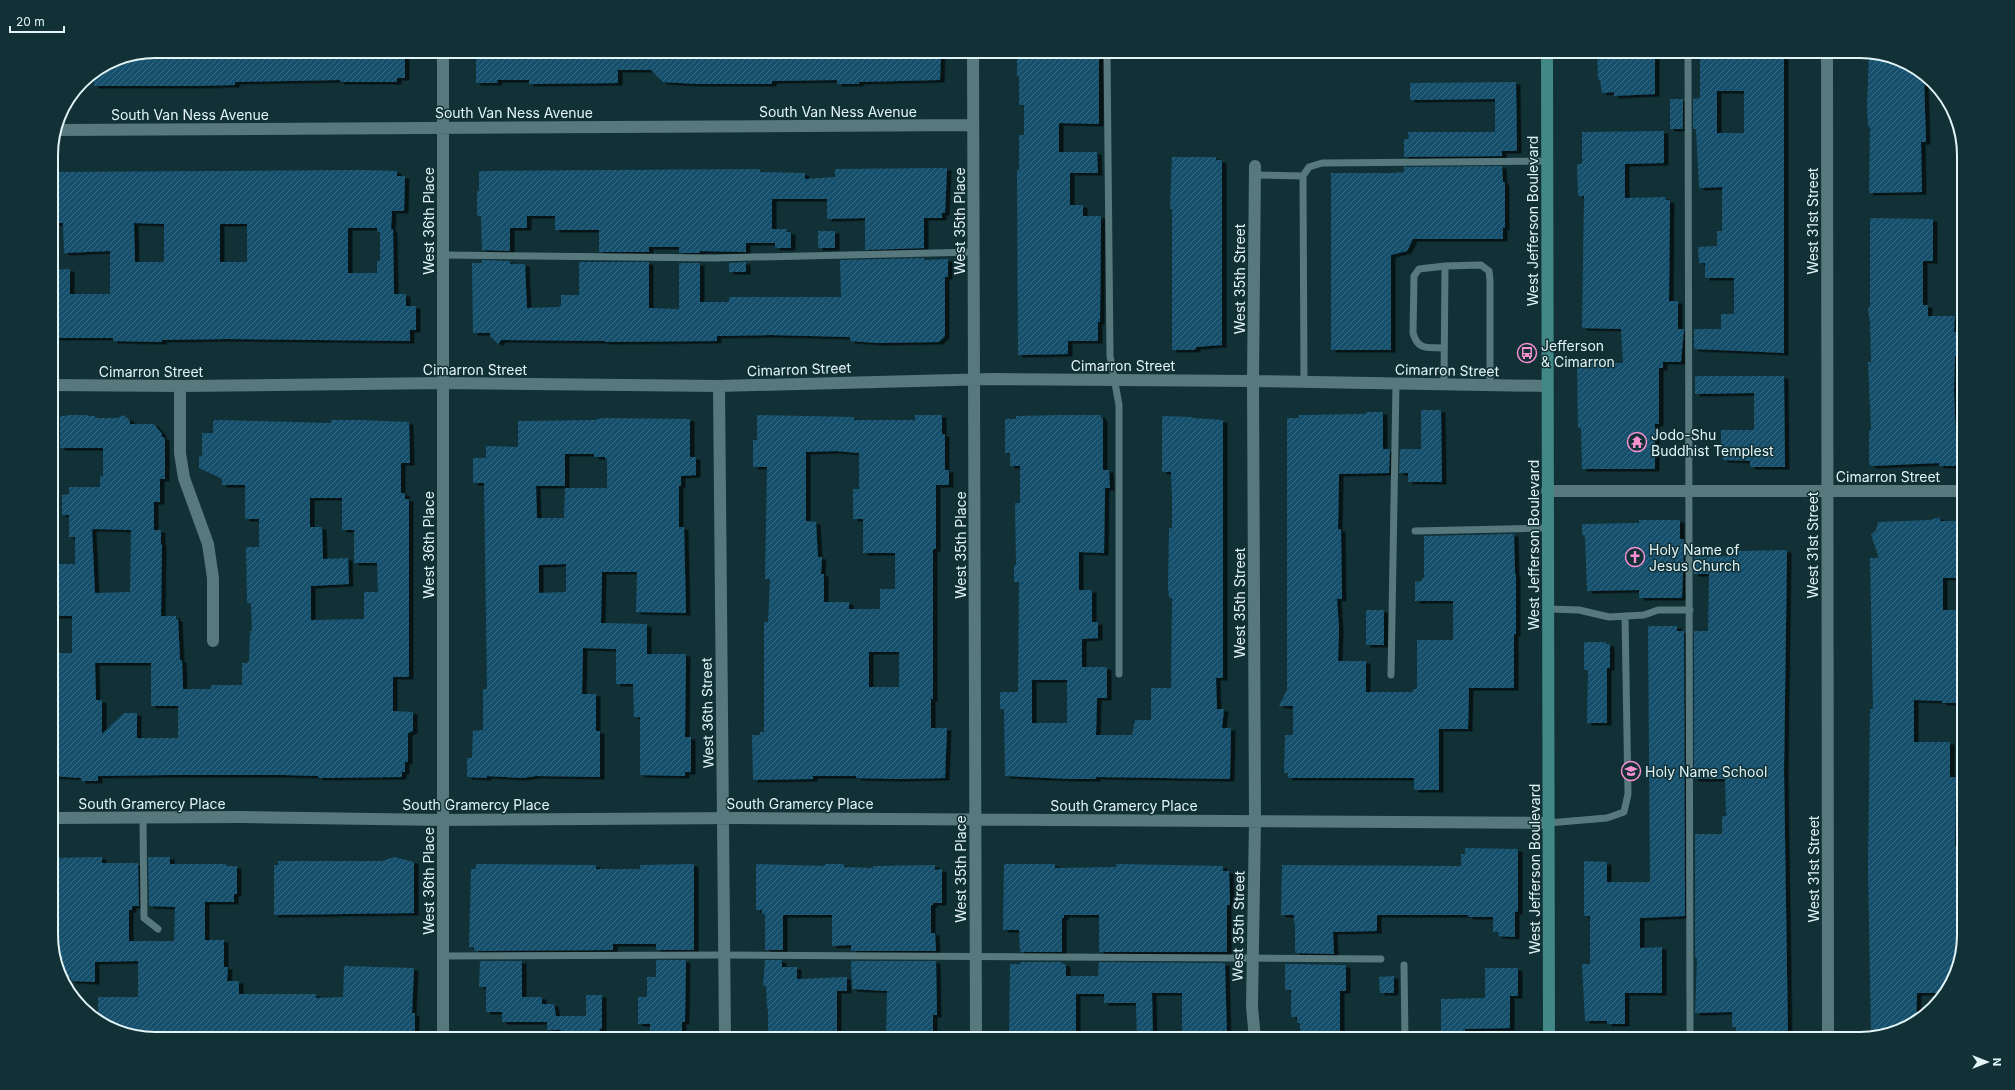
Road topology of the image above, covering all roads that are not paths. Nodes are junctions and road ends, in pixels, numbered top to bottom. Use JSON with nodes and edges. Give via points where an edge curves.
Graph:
{"nodes":[{"id":1,"x":443,"y":58,"type":"edge"},
{"id":2,"x":973,"y":58,"type":"edge"},
{"id":3,"x":1107,"y":58,"type":"edge"},
{"id":4,"x":1547,"y":58,"type":"edge"},
{"id":5,"x":1688,"y":58,"type":"edge"},
{"id":6,"x":1827,"y":58,"type":"edge"},
{"id":7,"x":973,"y":125,"type":"junction"},
{"id":8,"x":443,"y":127,"type":"junction"},
{"id":9,"x":61,"y":130,"type":"edge"},
{"id":10,"x":1547,"y":161,"type":"junction"},
{"id":11,"x":1255,"y":171,"type":"joint"},
{"id":12,"x":1303,"y":176,"type":"junction"},
{"id":13,"x":975,"y":252,"type":"junction"},
{"id":14,"x":443,"y":255,"type":"junction"},
{"id":15,"x":1445,"y":266,"type":"junction"},
{"id":16,"x":1444,"y":348,"type":"junction"},
{"id":17,"x":975,"y":379,"type":"junction"},
{"id":18,"x":1115,"y":381,"type":"junction"},
{"id":19,"x":1253,"y":381,"type":"junction"},
{"id":20,"x":1304,"y":382,"type":"junction"},
{"id":21,"x":443,"y":383,"type":"junction"},
{"id":22,"x":1396,"y":384,"type":"junction"},
{"id":23,"x":58,"y":385,"type":"edge"},
{"id":24,"x":1444,"y":385,"type":"junction"},
{"id":25,"x":180,"y":386,"type":"junction"},
{"id":26,"x":719,"y":386,"type":"junction"},
{"id":27,"x":1490,"y":386,"type":"junction"},
{"id":28,"x":1547,"y":386,"type":"junction"},
{"id":29,"x":1547,"y":491,"type":"junction"},
{"id":30,"x":1690,"y":491,"type":"junction"},
{"id":31,"x":1827,"y":491,"type":"junction"},
{"id":32,"x":1957,"y":491,"type":"edge"},
{"id":33,"x":1548,"y":528,"type":"junction"},
{"id":34,"x":1415,"y":530,"type":"dead end"},
{"id":35,"x":1548,"y":609,"type":"junction"},
{"id":36,"x":1690,"y":610,"type":"junction"},
{"id":37,"x":1624,"y":616,"type":"junction"},
{"id":38,"x":213,"y":641,"type":"dead end"},
{"id":39,"x":1119,"y":674,"type":"dead end"},
{"id":40,"x":1391,"y":675,"type":"dead end"},
{"id":41,"x":58,"y":818,"type":"edge"},
{"id":42,"x":143,"y":818,"type":"junction"},
{"id":43,"x":723,"y":818,"type":"junction"},
{"id":44,"x":975,"y":819,"type":"junction"},
{"id":45,"x":443,"y":820,"type":"junction"},
{"id":46,"x":1255,"y":820,"type":"junction"},
{"id":47,"x":1548,"y":823,"type":"junction"},
{"id":48,"x":158,"y":929,"type":"dead end"},
{"id":49,"x":724,"y":955,"type":"junction"},
{"id":50,"x":442,"y":956,"type":"junction"},
{"id":51,"x":976,"y":957,"type":"junction"},
{"id":52,"x":1253,"y":959,"type":"junction"},
{"id":53,"x":1381,"y":959,"type":"dead end"},
{"id":54,"x":1404,"y":965,"type":"dead end"},
{"id":55,"x":443,"y":1032,"type":"edge"},
{"id":56,"x":725,"y":1032,"type":"edge"},
{"id":57,"x":976,"y":1032,"type":"edge"},
{"id":58,"x":1254,"y":1032,"type":"edge"},
{"id":59,"x":1405,"y":1032,"type":"edge"},
{"id":60,"x":1549,"y":1032,"type":"edge"},
{"id":61,"x":1690,"y":1032,"type":"edge"},
{"id":62,"x":1828,"y":1032,"type":"edge"}],
"edges":[{"from":1,"to":8,"type":"street","name":"West 36th Place"},
{"from":2,"to":7,"type":"street","name":"West 35th Place"},
{"from":3,"to":18,"type":"lane","via":[[1110,356]]},
{"from":4,"to":10,"type":"main road","name":"West Jefferson Boulevard"},
{"from":5,"to":30,"type":"lane"},
{"from":6,"to":31,"type":"street","name":"West 31st Street"},
{"from":7,"to":8,"type":"street","name":"South Van Ness Avenue"},
{"from":7,"to":13,"type":"street","name":"West 35th Place"},
{"from":8,"to":9,"type":"street","name":"South Van Ness Avenue"},
{"from":8,"to":14,"type":"street","name":"West 36th Place"},
{"from":10,"to":12,"type":"lane","via":[[1322,163],[1310,167]]},
{"from":10,"to":28,"type":"main road","name":"West Jefferson Boulevard"},
{"from":11,"to":12,"type":"lane"},
{"from":11,"to":19,"type":"street","name":"West 35th Street"},
{"from":12,"to":20,"type":"lane"},
{"from":13,"to":14,"type":"lane","via":[[714,258]]},
{"from":13,"to":17,"type":"street","name":"West 35th Place"},
{"from":14,"to":21,"type":"street","name":"West 36th Place"},
{"from":15,"to":16,"type":"lane"},
{"from":15,"to":16,"type":"lane","via":[[1419,269],[1414,276],[1413,333],[1416,342],[1423,347]]},
{"from":15,"to":27,"type":"lane","via":[[1481,266],[1489,271]]},
{"from":16,"to":24,"type":"lane"},
{"from":17,"to":18,"type":"street","name":"Cimarron Street"},
{"from":17,"to":26,"type":"street","name":"Cimarron Street"},
{"from":17,"to":44,"type":"street","name":"West 35th Place"},
{"from":18,"to":19,"type":"street","name":"Cimarron Street"},
{"from":18,"to":39,"type":"lane","via":[[1119,405]]},
{"from":19,"to":20,"type":"street","name":"Cimarron Street"},
{"from":19,"to":46,"type":"street","name":"West 35th Street"},
{"from":20,"to":22,"type":"street","name":"Cimarron Street"},
{"from":21,"to":25,"type":"street","name":"Cimarron Street"},
{"from":21,"to":26,"type":"street","name":"Cimarron Street"},
{"from":21,"to":45,"type":"street","name":"West 36th Place"},
{"from":22,"to":24,"type":"street","name":"Cimarron Street"},
{"from":22,"to":40,"type":"lane"},
{"from":23,"to":25,"type":"street","name":"Cimarron Street"},
{"from":24,"to":27,"type":"street","name":"Cimarron Street"},
{"from":25,"to":38,"type":"street","via":[[180,453],[184,478],[208,544],[213,578]]},
{"from":26,"to":43,"type":"street","name":"West 36th Street"},
{"from":27,"to":28,"type":"street","name":"Cimarron Street"},
{"from":28,"to":29,"type":"main road","name":"West Jefferson Boulevard"},
{"from":29,"to":30,"type":"street","name":"Cimarron Street"},
{"from":29,"to":33,"type":"main road","name":"West Jefferson Boulevard"},
{"from":30,"to":31,"type":"street","name":"Cimarron Street"},
{"from":30,"to":36,"type":"lane"},
{"from":31,"to":32,"type":"street","name":"Cimarron Street"},
{"from":31,"to":62,"type":"street","name":"West 31st Street"},
{"from":33,"to":34,"type":"lane"},
{"from":33,"to":35,"type":"main road","name":"West Jefferson Boulevard"},
{"from":35,"to":37,"type":"lane","via":[[1578,610],[1609,617]]},
{"from":35,"to":47,"type":"main road","name":"West Jefferson Boulevard"},
{"from":36,"to":37,"type":"lane","via":[[1658,610],[1644,615]]},
{"from":36,"to":61,"type":"lane"},
{"from":37,"to":47,"type":"lane","via":[[1628,794],[1624,812],[1607,818]]},
{"from":41,"to":42,"type":"street","name":"South Gramercy Place"},
{"from":42,"to":45,"type":"street","name":"South Gramercy Place"},
{"from":42,"to":48,"type":"lane","via":[[144,918]]},
{"from":43,"to":44,"type":"street","name":"South Gramercy Place"},
{"from":43,"to":45,"type":"street","name":"South Gramercy Place"},
{"from":43,"to":49,"type":"street","name":"West 36th Street"},
{"from":44,"to":46,"type":"street","name":"South Gramercy Place"},
{"from":44,"to":51,"type":"street","name":"West 35th Place"},
{"from":45,"to":50,"type":"street","name":"West 36th Place"},
{"from":46,"to":47,"type":"street","name":"South Gramercy Place"},
{"from":46,"to":52,"type":"street","name":"West 35th Street"},
{"from":47,"to":60,"type":"main road","name":"West Jefferson Boulevard"},
{"from":49,"to":50,"type":"lane"},
{"from":49,"to":51,"type":"lane"},
{"from":49,"to":56,"type":"street","name":"West 36th Street"},
{"from":50,"to":55,"type":"street","name":"West 36th Place"},
{"from":51,"to":52,"type":"lane"},
{"from":51,"to":57,"type":"street","name":"West 35th Place"},
{"from":52,"to":53,"type":"lane"},
{"from":52,"to":58,"type":"street","name":"West 35th Street"},
{"from":54,"to":59,"type":"lane"}]}
